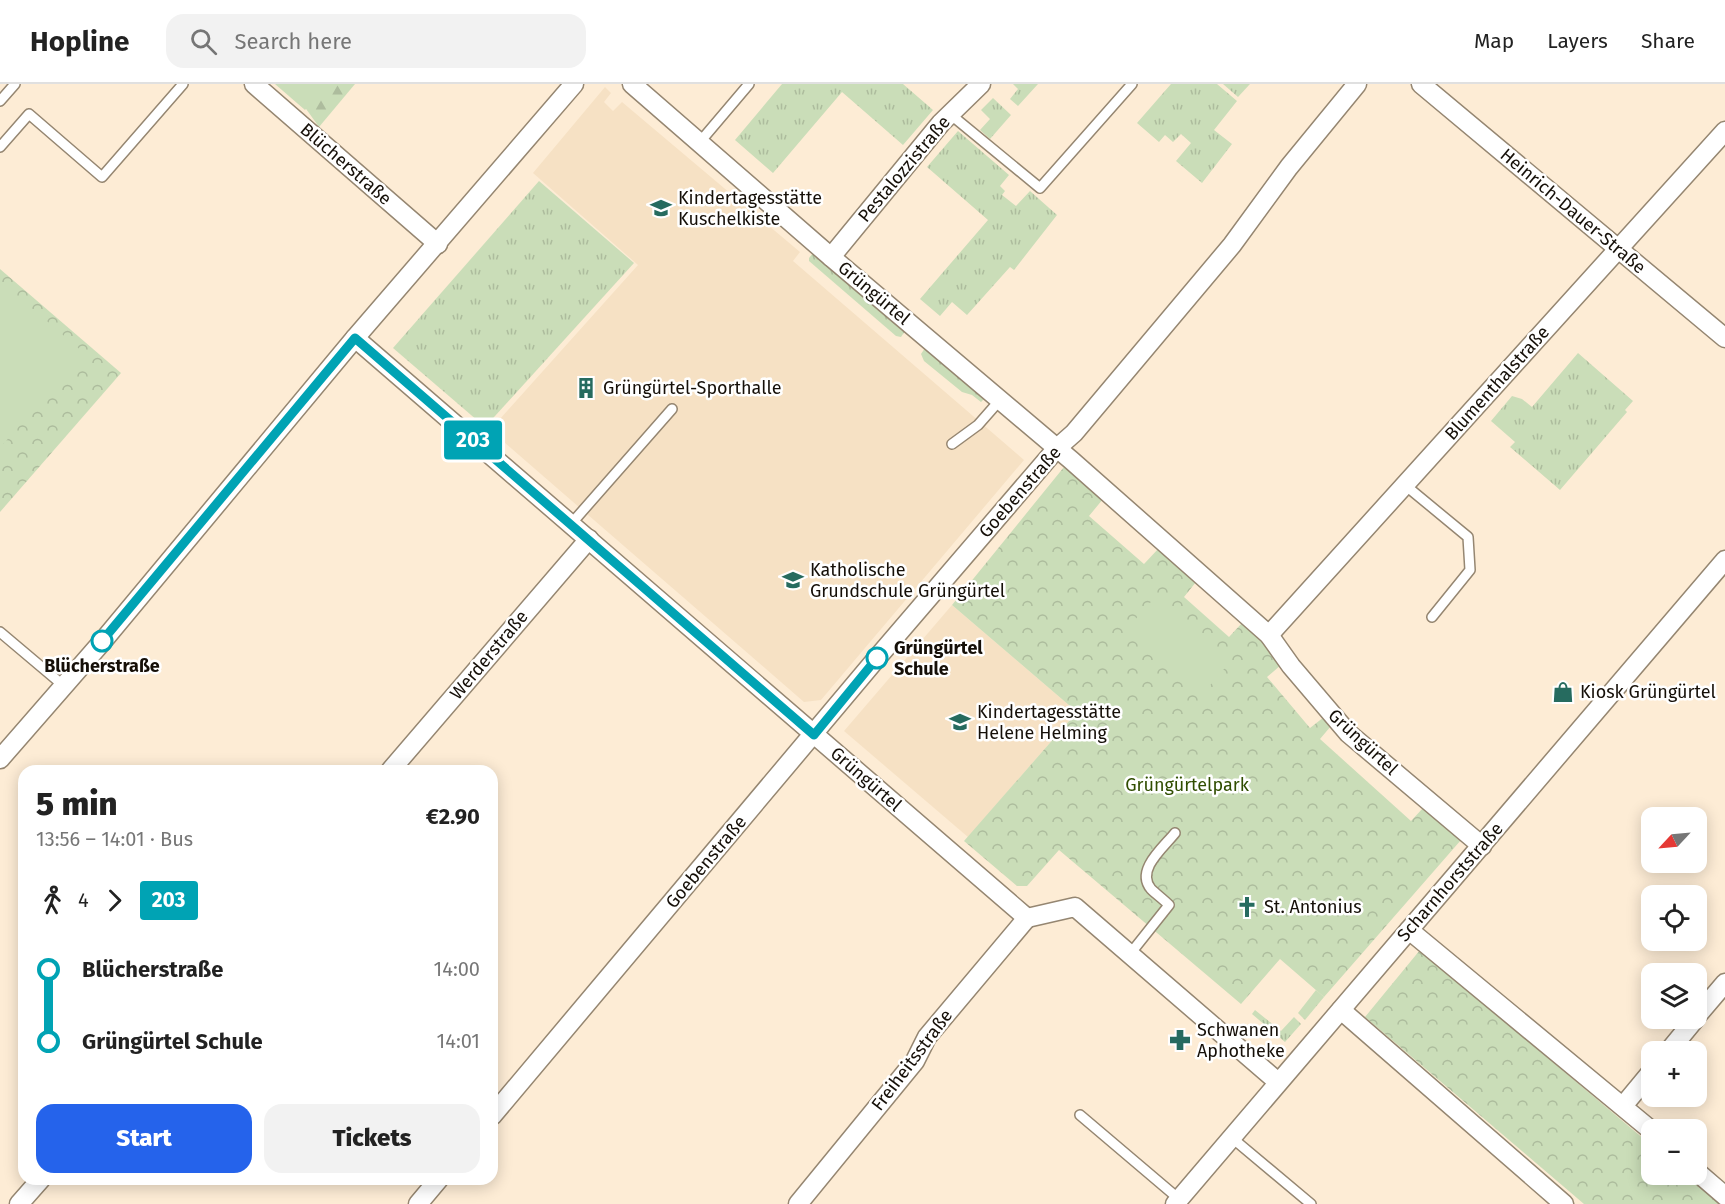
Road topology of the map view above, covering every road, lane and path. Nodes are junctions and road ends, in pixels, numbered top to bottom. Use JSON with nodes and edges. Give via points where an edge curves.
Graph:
{"nodes":[{"id":1,"x":15,"y":84,"type":"edge"},
{"id":2,"x":183,"y":84,"type":"edge"},
{"id":3,"x":254,"y":84,"type":"edge"},
{"id":4,"x":574,"y":84,"type":"edge"},
{"id":5,"x":632,"y":84,"type":"edge"},
{"id":6,"x":749,"y":84,"type":"edge"},
{"id":7,"x":981,"y":84,"type":"edge"},
{"id":8,"x":1132,"y":84,"type":"edge"},
{"id":9,"x":1357,"y":84,"type":"edge"},
{"id":10,"x":1421,"y":84,"type":"edge"},
{"id":11,"x":0,"y":101,"type":"edge"},
{"id":12,"x":950,"y":114,"type":"junction"},
{"id":13,"x":1725,"y":131,"type":"edge"},
{"id":14,"x":699,"y":143,"type":"junction"},
{"id":15,"x":0,"y":147,"type":"edge"},
{"id":16,"x":438,"y":244,"type":"junction"},
{"id":17,"x":1619,"y":249,"type":"junction"},
{"id":18,"x":831,"y":257,"type":"junction"},
{"id":19,"x":355,"y":338,"type":"junction"},
{"id":20,"x":1725,"y":338,"type":"edge"},
{"id":21,"x":1000,"y":400,"type":"junction"},
{"id":22,"x":672,"y":409,"type":"dead end"},
{"id":23,"x":952,"y":444,"type":"dead end"},
{"id":24,"x":1057,"y":448,"type":"junction"},
{"id":25,"x":1406,"y":485,"type":"junction"},
{"id":26,"x":571,"y":524,"type":"junction"},
{"id":27,"x":589,"y":539,"type":"junction"},
{"id":28,"x":1725,"y":560,"type":"edge"},
{"id":29,"x":1431,"y":617,"type":"dead end"},
{"id":30,"x":0,"y":632,"type":"edge"},
{"id":31,"x":1269,"y":635,"type":"junction"},
{"id":32,"x":64,"y":686,"type":"junction"},
{"id":33,"x":814,"y":735,"type":"junction"},
{"id":34,"x":0,"y":759,"type":"edge"},
{"id":35,"x":395,"y":765,"type":"edge"},
{"id":36,"x":1175,"y":833,"type":"dead end"},
{"id":37,"x":1482,"y":846,"type":"junction"},
{"id":38,"x":1027,"y":918,"type":"junction"},
{"id":39,"x":1409,"y":930,"type":"junction"},
{"id":40,"x":1130,"y":954,"type":"junction"},
{"id":41,"x":1725,"y":983,"type":"edge"},
{"id":42,"x":1707,"y":1005,"type":"edge"},
{"id":43,"x":1341,"y":1010,"type":"junction"},
{"id":44,"x":1687,"y":1029,"type":"edge"},
{"id":45,"x":1677,"y":1041,"type":"edge"},
{"id":46,"x":1278,"y":1083,"type":"junction"},
{"id":47,"x":1641,"y":1084,"type":"edge"},
{"id":48,"x":1623,"y":1106,"type":"junction"},
{"id":49,"x":498,"y":1109,"type":"edge"},
{"id":50,"x":1080,"y":1115,"type":"dead end"},
{"id":51,"x":1641,"y":1122,"type":"edge"},
{"id":52,"x":1231,"y":1137,"type":"junction"},
{"id":53,"x":1707,"y":1180,"type":"edge"},
{"id":54,"x":36,"y":1185,"type":"edge"},
{"id":55,"x":434,"y":1185,"type":"edge"},
{"id":56,"x":1725,"y":1196,"type":"edge"},
{"id":57,"x":1543,"y":1197,"type":"edge"},
{"id":58,"x":1177,"y":1201,"type":"edge"},
{"id":59,"x":19,"y":1204,"type":"edge"},
{"id":60,"x":418,"y":1204,"type":"edge"},
{"id":61,"x":798,"y":1204,"type":"edge"},
{"id":62,"x":1311,"y":1204,"type":"edge"},
{"id":63,"x":1564,"y":1204,"type":"edge"}],
"edges":[{"from":1,"to":11,"type":"lane"},
{"from":2,"to":15,"type":"lane","via":[[102,177],[29,114]]},
{"from":3,"to":16,"type":"street","name":"Blücherstraße"},
{"from":4,"to":16,"type":"street"},
{"from":5,"to":14,"type":"street","name":"Grüngürtel"},
{"from":6,"to":14,"type":"lane"},
{"from":7,"to":12,"type":"street","name":"Pestalozzistraße"},
{"from":8,"to":12,"type":"lane","via":[[1040,188]]},
{"from":9,"to":24,"type":"street","name":"Goebenstraße","via":[[1232,245],[1074,433]]},
{"from":10,"to":17,"type":"street","name":"Heinrich-Dauer-Straße"},
{"from":12,"to":18,"type":"street","name":"Pestalozzistraße"},
{"from":13,"to":17,"type":"street","name":"Blumenthalstraße"},
{"from":14,"to":18,"type":"street","name":"Grüngürtel"},
{"from":16,"to":19,"type":"street"},
{"from":17,"to":20,"type":"street","name":"Heinrich-Dauer-Straße"},
{"from":17,"to":25,"type":"street","name":"Blumenthalstraße"},
{"from":18,"to":21,"type":"street","name":"Grüngürtel"},
{"from":19,"to":26,"type":"street","name":"Grüngürtel"},
{"from":19,"to":32,"type":"street"},
{"from":21,"to":23,"type":"lane"},
{"from":21,"to":24,"type":"street","name":"Grüngürtel"},
{"from":22,"to":26,"type":"lane"},
{"from":24,"to":31,"type":"street","name":"Grüngürtel"},
{"from":24,"to":33,"type":"street","name":"Goebenstraße"},
{"from":25,"to":29,"type":"lane","via":[[1468,537],[1470,570]]},
{"from":25,"to":31,"type":"street","name":"Blumenthalstraße"},
{"from":26,"to":27,"type":"street","name":"Grüngürtel"},
{"from":27,"to":33,"type":"street","name":"Grüngürtel"},
{"from":27,"to":35,"type":"street","name":"Werderstraße"},
{"from":28,"to":37,"type":"street","name":"Scharnhorststraße"},
{"from":30,"to":32,"type":"lane"},
{"from":31,"to":37,"type":"street","name":"Grüngürtel","via":[[1348,733]]},
{"from":32,"to":34,"type":"street"},
{"from":33,"to":38,"type":"street","name":"Grüngürtel"},
{"from":33,"to":49,"type":"street","name":"Goebenstraße"},
{"from":36,"to":40,"type":"lane","via":[[1149,864],[1146,878],[1169,905]]},
{"from":37,"to":39,"type":"street","name":"Scharnhorststraße"},
{"from":38,"to":40,"type":"street","via":[[1075,907]]},
{"from":38,"to":61,"type":"street","name":"Freiheitsstraße","via":[[927,1037],[915,1061]]},
{"from":39,"to":43,"type":"street","name":"Scharnhorststraße"},
{"from":39,"to":48,"type":"street"},
{"from":40,"to":46,"type":"street"},
{"from":41,"to":42,"type":"street"},
{"from":43,"to":46,"type":"street","name":"Scharnhorststraße"},
{"from":43,"to":57,"type":"street"},
{"from":44,"to":45,"type":"street"},
{"from":46,"to":52,"type":"street","name":"Scharnhorststraße"},
{"from":47,"to":48,"type":"street"},
{"from":48,"to":51,"type":"street"},
{"from":50,"to":58,"type":"lane"},
{"from":52,"to":58,"type":"street","name":"Scharnhorststraße"},
{"from":52,"to":62,"type":"lane"},
{"from":53,"to":56,"type":"street"},
{"from":54,"to":59,"type":"street"},
{"from":55,"to":60,"type":"street"},
{"from":57,"to":63,"type":"street"}]}
